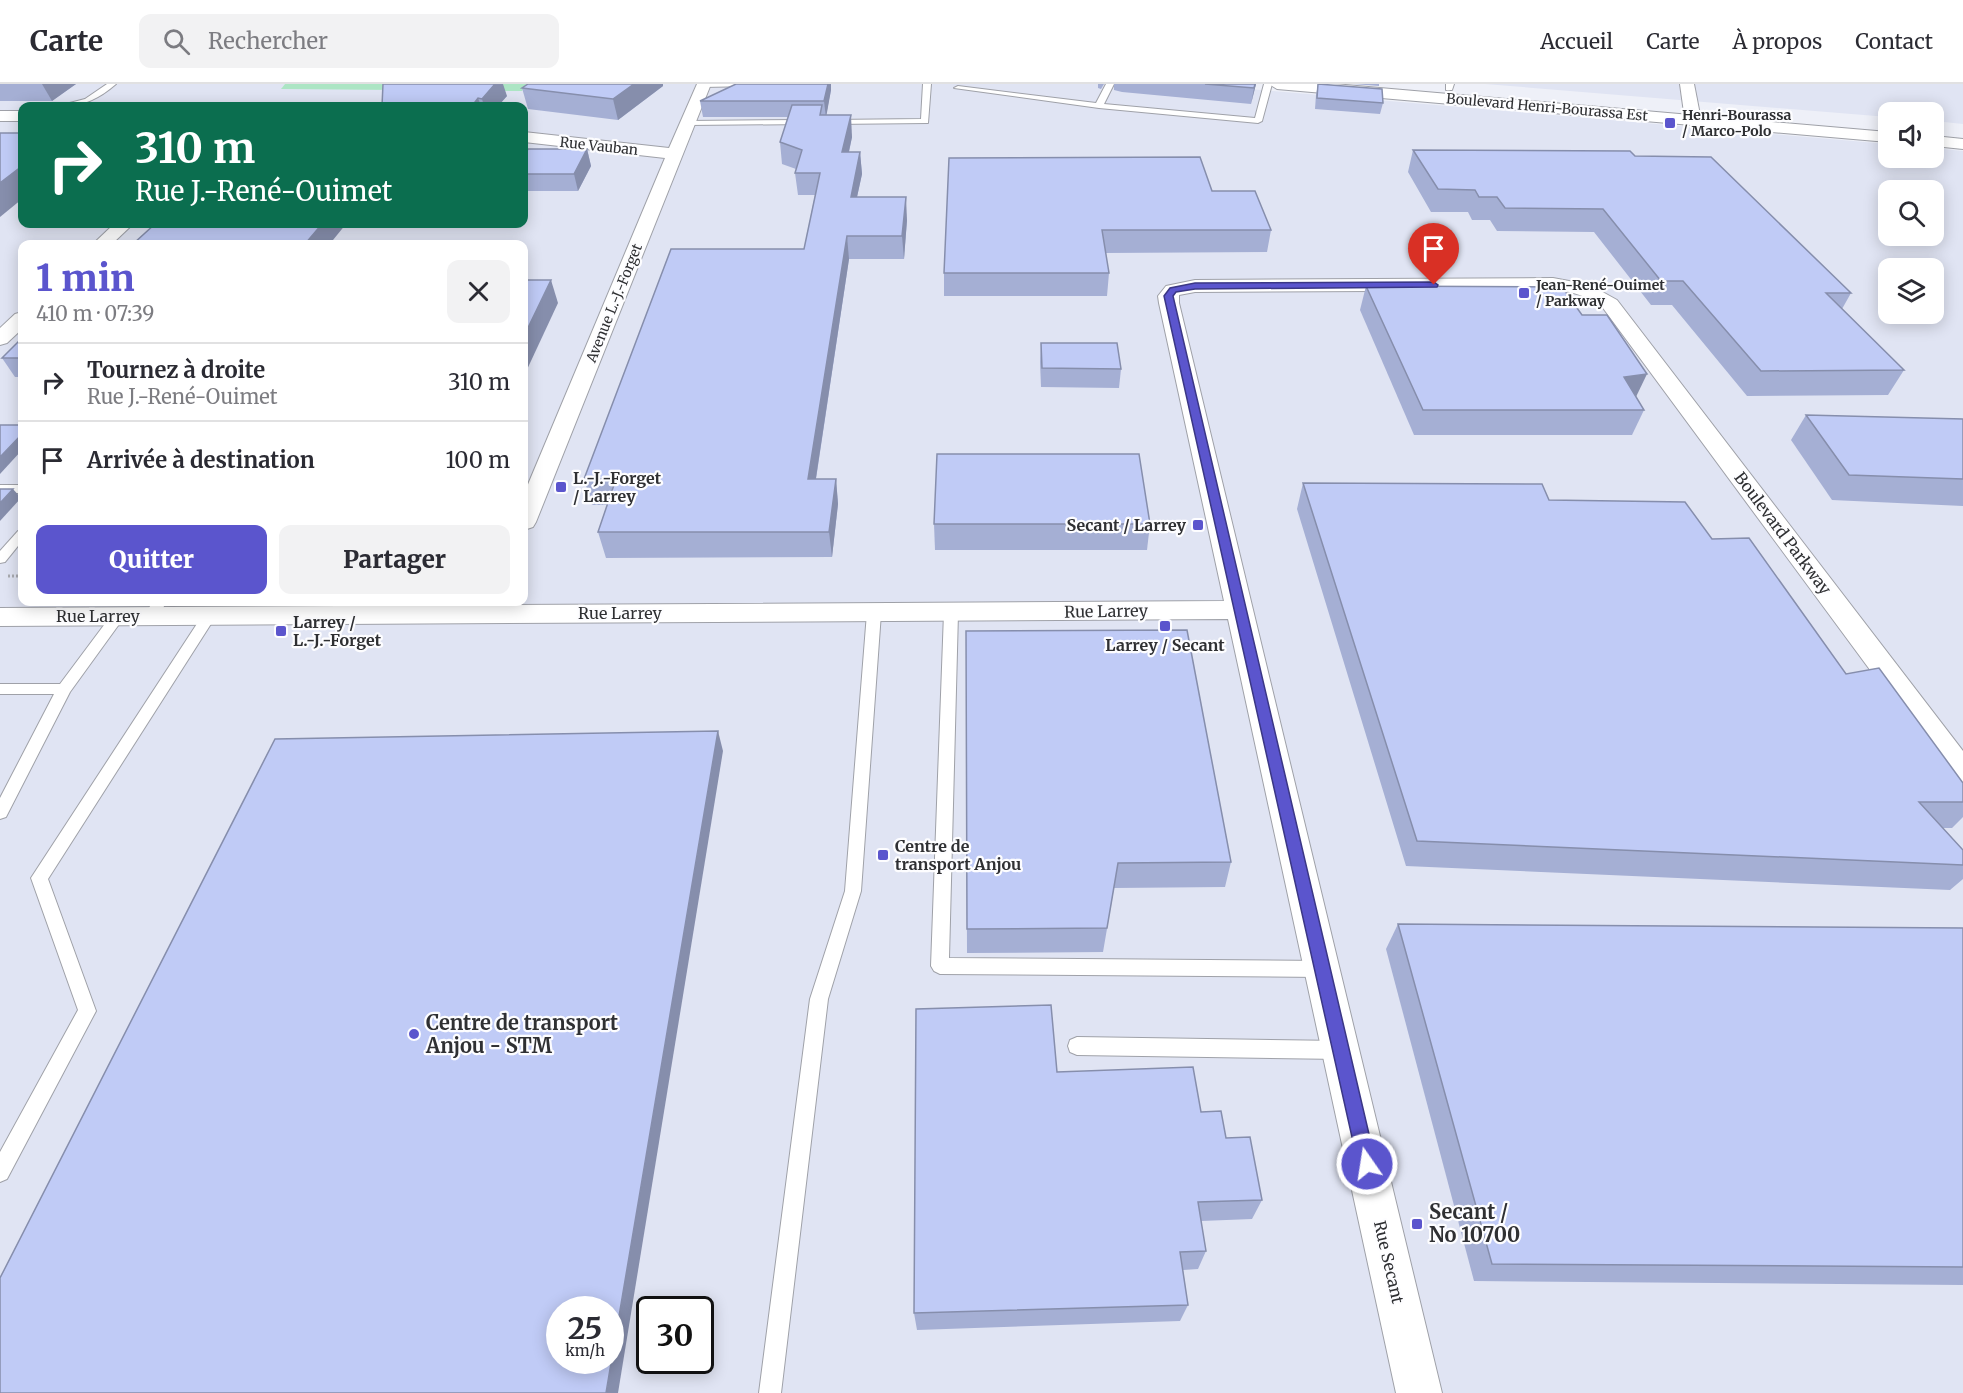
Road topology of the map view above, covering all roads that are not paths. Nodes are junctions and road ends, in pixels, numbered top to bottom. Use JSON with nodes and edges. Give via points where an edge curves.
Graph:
{"nodes":[{"id":1,"x":112,"y":84,"type":"edge"},
{"id":2,"x":927,"y":84,"type":"edge"},
{"id":3,"x":1110,"y":84,"type":"edge"},
{"id":4,"x":1268,"y":84,"type":"edge"},
{"id":5,"x":1277,"y":84,"type":"edge"},
{"id":6,"x":1405,"y":84,"type":"edge"},
{"id":7,"x":1687,"y":84,"type":"edge"},
{"id":8,"x":704,"y":85,"type":"edge"},
{"id":9,"x":756,"y":85,"type":"edge"},
{"id":10,"x":1450,"y":86,"type":"edge"},
{"id":11,"x":958,"y":88,"type":"dead end"},
{"id":12,"x":989,"y":88,"type":"edge"},
{"id":13,"x":82,"y":102,"type":"edge"},
{"id":14,"x":1099,"y":106,"type":"junction"},
{"id":15,"x":1692,"y":115,"type":"junction"},
{"id":16,"x":0,"y":116,"type":"edge"},
{"id":17,"x":18,"y":116,"type":"edge"},
{"id":18,"x":688,"y":123,"type":"junction"},
{"id":19,"x":1878,"y":124,"type":"edge"},
{"id":20,"x":1944,"y":130,"type":"edge"},
{"id":21,"x":1963,"y":131,"type":"edge"},
{"id":22,"x":1878,"y":136,"type":"edge"},
{"id":23,"x":528,"y":137,"type":"edge"},
{"id":24,"x":1944,"y":142,"type":"edge"},
{"id":25,"x":1963,"y":144,"type":"edge"},
{"id":26,"x":675,"y":154,"type":"junction"},
{"id":27,"x":120,"y":228,"type":"edge"},
{"id":28,"x":106,"y":240,"type":"edge"},
{"id":29,"x":1173,"y":290,"type":"joint"},
{"id":30,"x":18,"y":322,"type":"edge"},
{"id":31,"x":0,"y":339,"type":"edge"},
{"id":32,"x":0,"y":489,"type":"edge"},
{"id":33,"x":18,"y":489,"type":"edge"},
{"id":34,"x":528,"y":512,"type":"edge"},
{"id":35,"x":18,"y":539,"type":"edge"},
{"id":36,"x":0,"y":559,"type":"edge"},
{"id":37,"x":489,"y":607,"type":"edge"},
{"id":38,"x":155,"y":609,"type":"edge"},
{"id":39,"x":1240,"y":610,"type":"junction"},
{"id":40,"x":951,"y":613,"type":"junction"},
{"id":41,"x":874,"y":614,"type":"junction"},
{"id":42,"x":117,"y":616,"type":"junction"},
{"id":43,"x":209,"y":616,"type":"junction"},
{"id":44,"x":0,"y":617,"type":"edge"},
{"id":45,"x":0,"y":689,"type":"edge"},
{"id":46,"x":64,"y":689,"type":"junction"},
{"id":47,"x":1963,"y":773,"type":"edge"},
{"id":48,"x":0,"y":813,"type":"edge"},
{"id":49,"x":1322,"y":969,"type":"junction"},
{"id":50,"x":1077,"y":1046,"type":"dead end"},
{"id":51,"x":1341,"y":1050,"type":"junction"},
{"id":52,"x":0,"y":1172,"type":"edge"},
{"id":53,"x":770,"y":1393,"type":"edge"},
{"id":54,"x":1419,"y":1393,"type":"edge"}],
"edges":[{"from":1,"to":13,"type":"lane"},
{"from":2,"to":18,"type":"lane","via":[[925,121]]},
{"from":3,"to":14,"type":"lane"},
{"from":4,"to":14,"type":"lane","via":[[1258,121]]},
{"from":5,"to":15,"type":"main road","name":"Boulevard Henri-Bourassa Est"},
{"from":6,"to":10,"type":"main road","name":"Boulevard Henri-Bourassa Est"},
{"from":7,"to":15,"type":"street"},
{"from":8,"to":9,"type":"lane"},
{"from":8,"to":18,"type":"street","name":"Avenue L.-J.-Forget"},
{"from":10,"to":15,"type":"main road","name":"Boulevard Henri-Bourassa Est"},
{"from":11,"to":12,"type":"lane"},
{"from":12,"to":14,"type":"lane"},
{"from":15,"to":19,"type":"main road","name":"Boulevard Henri-Bourassa Est"},
{"from":15,"to":22,"type":"main road","name":"Boulevard Henri-Bourassa Est"},
{"from":16,"to":17,"type":"street"},
{"from":18,"to":26,"type":"street","name":"Avenue L.-J.-Forget"},
{"from":20,"to":21,"type":"main road"},
{"from":23,"to":26,"type":"street","name":"Rue Vauban"},
{"from":24,"to":25,"type":"main road"},
{"from":26,"to":34,"type":"street","name":"Avenue L.-J.-Forget"},
{"from":27,"to":28,"type":"street"},
{"from":29,"to":39,"type":"street","name":"Rue Secant","via":[[1168,296],[1169,303]]},
{"from":29,"to":47,"type":"street","name":"Boulevard Parkway","via":[[1195,286],[1553,284],[1586,289],[1601,296]]},
{"from":30,"to":31,"type":"street"},
{"from":32,"to":33,"type":"lane"},
{"from":35,"to":36,"type":"lane"},
{"from":37,"to":41,"type":"street","name":"Rue Larrey"},
{"from":37,"to":43,"type":"street","name":"Rue Larrey"},
{"from":38,"to":42,"type":"street","name":"Rue Larrey"},
{"from":38,"to":43,"type":"street","name":"Rue Larrey"},
{"from":39,"to":40,"type":"street","name":"Rue Larrey"},
{"from":39,"to":49,"type":"street","name":"Rue Secant"},
{"from":40,"to":41,"type":"street","name":"Rue Larrey"},
{"from":40,"to":49,"type":"lane","via":[[940,966]]},
{"from":41,"to":53,"type":"lane","via":[[853,891],[819,999]]},
{"from":42,"to":44,"type":"street","name":"Rue Larrey"},
{"from":42,"to":46,"type":"lane"},
{"from":43,"to":52,"type":"lane","via":[[39,878],[87,1011]]},
{"from":45,"to":46,"type":"lane"},
{"from":46,"to":48,"type":"lane"},
{"from":49,"to":51,"type":"street","name":"Rue Secant"},
{"from":50,"to":51,"type":"lane"},
{"from":51,"to":54,"type":"street","name":"Rue Secant"}]}
